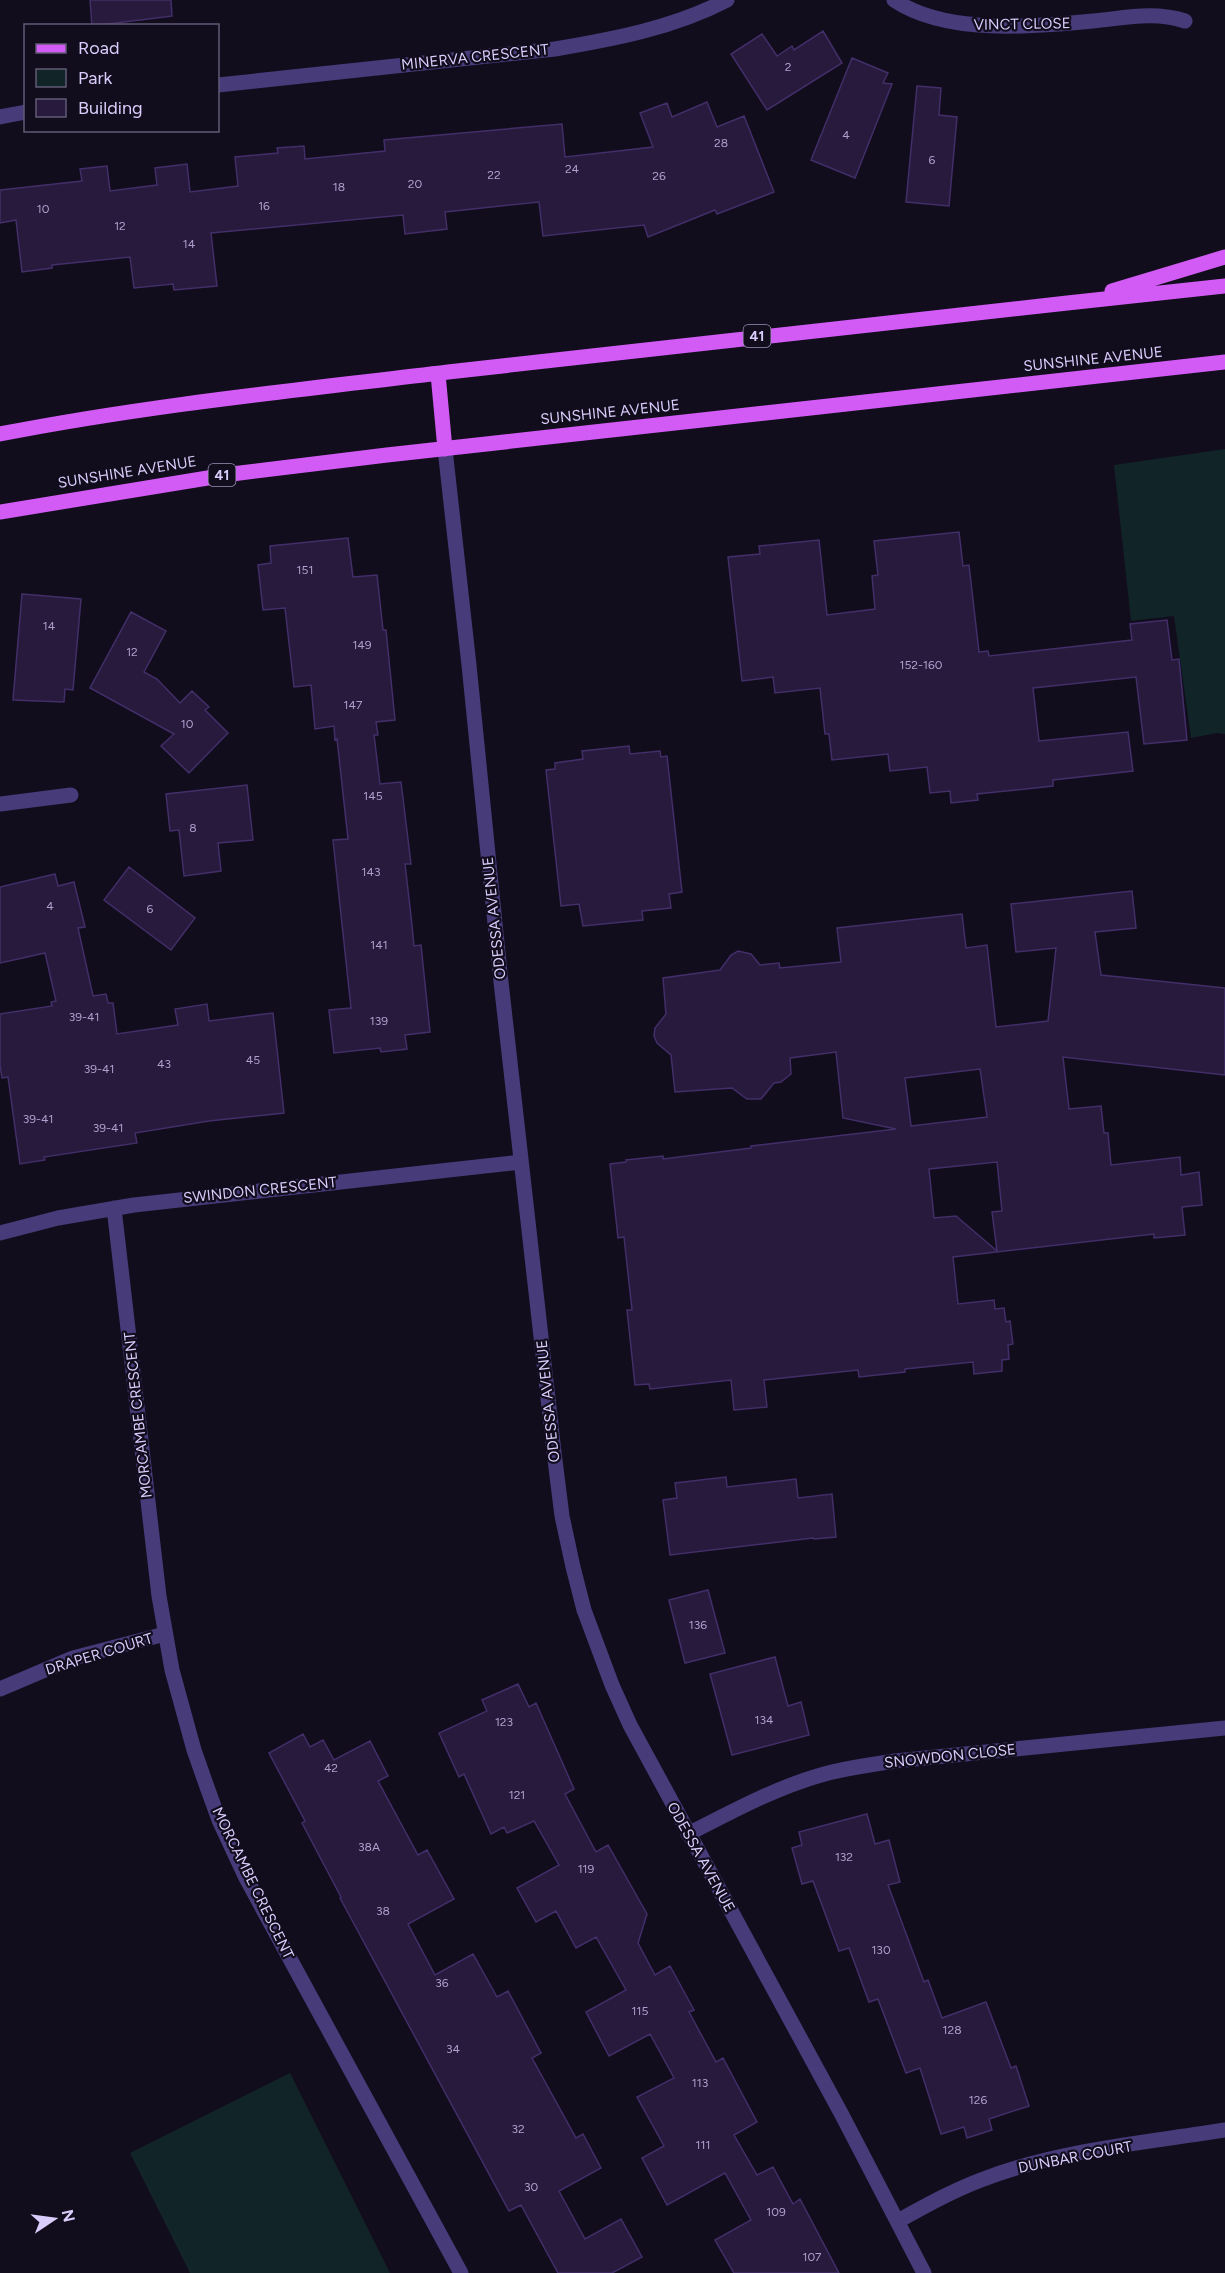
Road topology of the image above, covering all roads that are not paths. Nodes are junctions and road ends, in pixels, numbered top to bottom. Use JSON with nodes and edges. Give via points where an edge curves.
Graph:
{"nodes":[{"id":1,"x":727,"y":0,"type":"edge"},
{"id":2,"x":894,"y":0,"type":"edge"},
{"id":3,"x":1156,"y":7,"type":"edge"},
{"id":4,"x":1185,"y":21,"type":"dead end"},
{"id":5,"x":219,"y":85,"type":"edge"},
{"id":6,"x":24,"y":112,"type":"edge"},
{"id":7,"x":0,"y":117,"type":"edge"},
{"id":8,"x":1225,"y":257,"type":"edge"},
{"id":9,"x":1225,"y":286,"type":"edge"},
{"id":10,"x":1077,"y":302,"type":"junction"},
{"id":11,"x":1225,"y":362,"type":"edge"},
{"id":12,"x":438,"y":374,"type":"junction"},
{"id":13,"x":0,"y":435,"type":"edge"},
{"id":14,"x":445,"y":449,"type":"junction"},
{"id":15,"x":39,"y":504,"type":"junction"},
{"id":16,"x":0,"y":506,"type":"edge"},
{"id":17,"x":0,"y":512,"type":"edge"},
{"id":18,"x":72,"y":795,"type":"dead end"},
{"id":19,"x":0,"y":804,"type":"edge"},
{"id":20,"x":522,"y":1162,"type":"junction"},
{"id":21,"x":114,"y":1208,"type":"junction"},
{"id":22,"x":0,"y":1233,"type":"edge"},
{"id":23,"x":165,"y":1634,"type":"junction"},
{"id":24,"x":0,"y":1689,"type":"edge"},
{"id":25,"x":1225,"y":1728,"type":"edge"},
{"id":26,"x":688,"y":1833,"type":"junction"},
{"id":27,"x":1225,"y":2130,"type":"edge"},
{"id":28,"x":898,"y":2221,"type":"junction"},
{"id":29,"x":461,"y":2273,"type":"edge"},
{"id":30,"x":924,"y":2273,"type":"edge"}],
"edges":[{"from":1,"to":5,"type":"street","name":"MINERVA CRESCENT","via":[[675,22],[600,42]]},
{"from":2,"to":3,"type":"street","name":"VINCT CLOSE","via":[[906,8],[963,25],[1049,26]]},
{"from":3,"to":4,"type":"street","name":"VINCT CLOSE"},
{"from":6,"to":7,"type":"street"},
{"from":8,"to":10,"type":"main road"},
{"from":9,"to":10,"type":"main road","number":"41"},
{"from":10,"to":12,"type":"main road","number":"41"},
{"from":11,"to":14,"type":"main road","name":"SUNSHINE AVENUE","number":"41"},
{"from":12,"to":13,"type":"main road","number":"41","via":[[166,407]]},
{"from":12,"to":14,"type":"main road"},
{"from":14,"to":15,"type":"main road","name":"SUNSHINE AVENUE","number":"41","via":[[232,474]]},
{"from":14,"to":20,"type":"street","name":"ODESSA AVENUE"},
{"from":15,"to":16,"type":"main road"},
{"from":15,"to":17,"type":"main road","name":"SUNSHINE AVENUE","number":"41"},
{"from":18,"to":19,"type":"street"},
{"from":20,"to":21,"type":"street","name":"SWINDON CRESCENT"},
{"from":20,"to":26,"type":"street","name":"ODESSA AVENUE","via":[[562,1516],[573,1567],[612,1685]]},
{"from":21,"to":22,"type":"street","name":"SWINDON CRESCENT"},
{"from":21,"to":23,"type":"street","name":"MORCAMBE CRESCENT"},
{"from":23,"to":24,"type":"street","name":"DRAPER COURT","via":[[73,1658]]},
{"from":23,"to":29,"type":"street","name":"MORCAMBE CRESCENT","via":[[194,1750],[231,1846]]},
{"from":25,"to":26,"type":"street","name":"SNOWDON CLOSE","via":[[858,1767],[787,1787]]},
{"from":26,"to":28,"type":"street","name":"ODESSA AVENUE"},
{"from":27,"to":28,"type":"street","name":"DUNBAR COURT","via":[[1056,2157],[1016,2168],[944,2196]]},
{"from":28,"to":30,"type":"street","name":"ODESSA AVENUE"}]}
